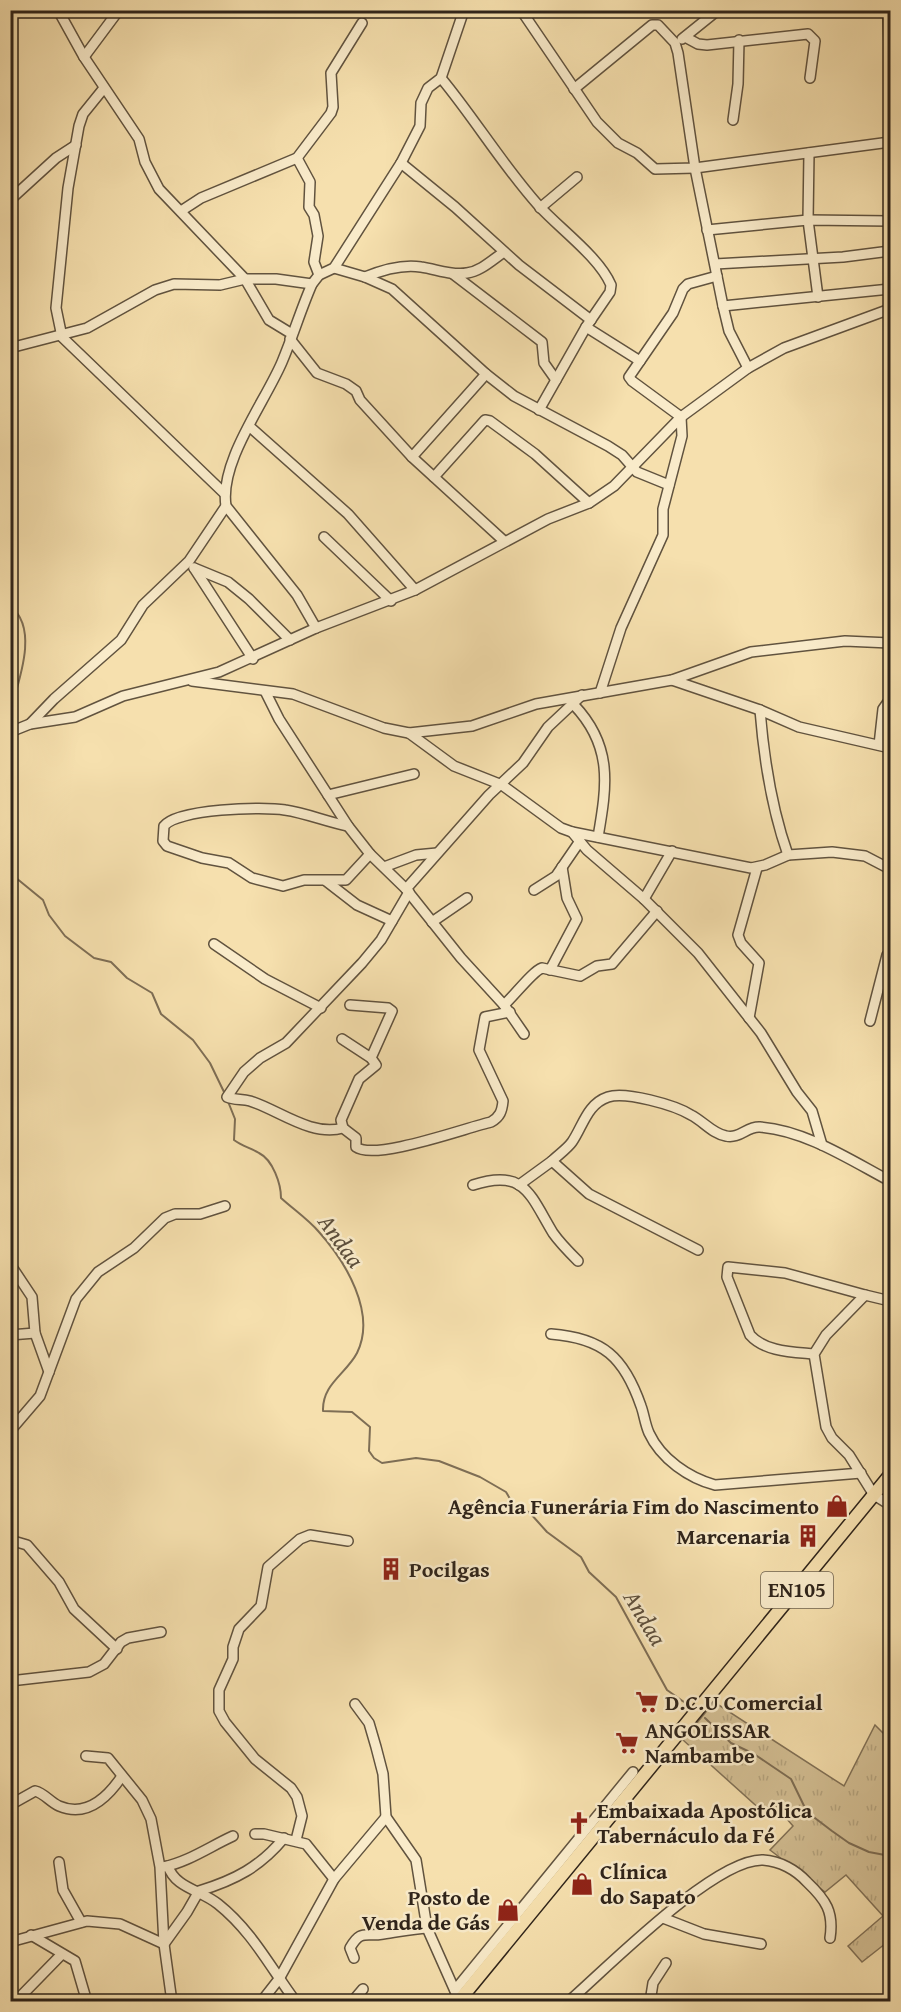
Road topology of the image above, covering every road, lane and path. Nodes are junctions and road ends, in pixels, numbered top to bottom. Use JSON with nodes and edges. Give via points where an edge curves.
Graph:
{"nodes":[{"id":1,"x":58,"y":10,"type":"edge"},
{"id":2,"x":119,"y":10,"type":"edge"},
{"id":3,"x":464,"y":10,"type":"edge"},
{"id":4,"x":521,"y":10,"type":"edge"},
{"id":5,"x":718,"y":10,"type":"edge"},
{"id":6,"x":888,"y":10,"type":"edge"},
{"id":7,"x":362,"y":23,"type":"dead end"},
{"id":8,"x":685,"y":37,"type":"junction"},
{"id":9,"x":739,"y":40,"type":"junction"},
{"id":10,"x":675,"y":43,"type":"junction"},
{"id":11,"x":84,"y":57,"type":"junction"},
{"id":12,"x":891,"y":72,"type":"edge"},
{"id":13,"x":441,"y":78,"type":"junction"},
{"id":14,"x":810,"y":78,"type":"dead end"},
{"id":15,"x":104,"y":88,"type":"junction"},
{"id":16,"x":574,"y":89,"type":"junction"},
{"id":17,"x":733,"y":120,"type":"dead end"},
{"id":18,"x":891,"y":142,"type":"edge"},
{"id":19,"x":76,"y":145,"type":"junction"},
{"id":20,"x":809,"y":153,"type":"junction"},
{"id":21,"x":297,"y":158,"type":"junction"},
{"id":22,"x":401,"y":163,"type":"junction"},
{"id":23,"x":695,"y":168,"type":"junction"},
{"id":24,"x":577,"y":177,"type":"dead end"},
{"id":25,"x":10,"y":200,"type":"edge"},
{"id":26,"x":540,"y":208,"type":"junction"},
{"id":27,"x":181,"y":211,"type":"junction"},
{"id":28,"x":808,"y":220,"type":"junction"},
{"id":29,"x":891,"y":221,"type":"edge"},
{"id":30,"x":707,"y":230,"type":"junction"},
{"id":31,"x":891,"y":251,"type":"edge"},
{"id":32,"x":504,"y":252,"type":"junction"},
{"id":33,"x":813,"y":258,"type":"junction"},
{"id":34,"x":715,"y":264,"type":"junction"},
{"id":35,"x":334,"y":268,"type":"junction"},
{"id":36,"x":319,"y":274,"type":"junction"},
{"id":37,"x":453,"y":274,"type":"junction"},
{"id":38,"x":717,"y":276,"type":"junction"},
{"id":39,"x":365,"y":277,"type":"junction"},
{"id":40,"x":245,"y":279,"type":"junction"},
{"id":41,"x":312,"y":284,"type":"junction"},
{"id":42,"x":891,"y":290,"type":"edge"},
{"id":43,"x":818,"y":297,"type":"junction"},
{"id":44,"x":723,"y":306,"type":"junction"},
{"id":45,"x":891,"y":309,"type":"edge"},
{"id":46,"x":588,"y":324,"type":"junction"},
{"id":47,"x":62,"y":336,"type":"junction"},
{"id":48,"x":291,"y":337,"type":"junction"},
{"id":49,"x":10,"y":348,"type":"edge"},
{"id":50,"x":640,"y":361,"type":"junction"},
{"id":51,"x":748,"y":368,"type":"junction"},
{"id":52,"x":486,"y":374,"type":"junction"},
{"id":53,"x":556,"y":380,"type":"junction"},
{"id":54,"x":539,"y":410,"type":"junction"},
{"id":55,"x":681,"y":417,"type":"junction"},
{"id":56,"x":250,"y":427,"type":"junction"},
{"id":57,"x":412,"y":457,"type":"junction"},
{"id":58,"x":633,"y":467,"type":"junction"},
{"id":59,"x":434,"y":477,"type":"junction"},
{"id":60,"x":669,"y":485,"type":"junction"},
{"id":61,"x":224,"y":493,"type":"junction"},
{"id":62,"x":589,"y":503,"type":"junction"},
{"id":63,"x":226,"y":506,"type":"junction"},
{"id":64,"x":324,"y":537,"type":"dead end"},
{"id":65,"x":504,"y":542,"type":"junction"},
{"id":66,"x":192,"y":564,"type":"junction"},
{"id":67,"x":415,"y":590,"type":"junction"},
{"id":68,"x":391,"y":601,"type":"junction"},
{"id":69,"x":316,"y":628,"type":"junction"},
{"id":70,"x":290,"y":640,"type":"junction"},
{"id":71,"x":891,"y":643,"type":"edge"},
{"id":72,"x":253,"y":659,"type":"junction"},
{"id":73,"x":181,"y":680,"type":"junction"},
{"id":74,"x":672,"y":680,"type":"junction"},
{"id":75,"x":265,"y":691,"type":"junction"},
{"id":76,"x":600,"y":693,"type":"junction"},
{"id":77,"x":582,"y":695,"type":"junction"},
{"id":78,"x":891,"y":699,"type":"edge"},
{"id":79,"x":574,"y":705,"type":"junction"},
{"id":80,"x":760,"y":710,"type":"junction"},
{"id":81,"x":30,"y":724,"type":"junction"},
{"id":82,"x":10,"y":732,"type":"edge"},
{"id":83,"x":409,"y":733,"type":"junction"},
{"id":84,"x":879,"y":745,"type":"junction"},
{"id":85,"x":891,"y":748,"type":"edge"},
{"id":86,"x":414,"y":774,"type":"dead end"},
{"id":87,"x":502,"y":785,"type":"junction"},
{"id":88,"x":328,"y":795,"type":"junction"},
{"id":89,"x":348,"y":826,"type":"junction"},
{"id":90,"x":572,"y":832,"type":"junction"},
{"id":91,"x":598,"y":837,"type":"junction"},
{"id":92,"x":580,"y":841,"type":"junction"},
{"id":93,"x":672,"y":851,"type":"junction"},
{"id":94,"x":437,"y":853,"type":"junction"},
{"id":95,"x":370,"y":854,"type":"junction"},
{"id":96,"x":788,"y":855,"type":"junction"},
{"id":97,"x":384,"y":867,"type":"junction"},
{"id":98,"x":562,"y":867,"type":"junction"},
{"id":99,"x":756,"y":868,"type":"junction"},
{"id":100,"x":891,"y":868,"type":"edge"},
{"id":101,"x":326,"y":880,"type":"junction"},
{"id":102,"x":408,"y":890,"type":"junction"},
{"id":103,"x":534,"y":890,"type":"dead end"},
{"id":104,"x":466,"y":898,"type":"dead end"},
{"id":105,"x":644,"y":899,"type":"junction"},
{"id":106,"x":657,"y":912,"type":"junction"},
{"id":107,"x":392,"y":921,"type":"junction"},
{"id":108,"x":432,"y":922,"type":"junction"},
{"id":109,"x":214,"y":944,"type":"dead end"},
{"id":110,"x":891,"y":951,"type":"edge"},
{"id":111,"x":550,"y":970,"type":"junction"},
{"id":112,"x":350,"y":1005,"type":"dead end"},
{"id":113,"x":321,"y":1008,"type":"junction"},
{"id":114,"x":507,"y":1008,"type":"junction"},
{"id":115,"x":749,"y":1018,"type":"junction"},
{"id":116,"x":870,"y":1021,"type":"dead end"},
{"id":117,"x":524,"y":1034,"type":"dead end"},
{"id":118,"x":342,"y":1039,"type":"dead end"},
{"id":119,"x":371,"y":1058,"type":"junction"},
{"id":120,"x":343,"y":1128,"type":"junction"},
{"id":121,"x":822,"y":1145,"type":"junction"},
{"id":122,"x":552,"y":1161,"type":"junction"},
{"id":123,"x":891,"y":1181,"type":"edge"},
{"id":124,"x":473,"y":1185,"type":"dead end"},
{"id":125,"x":519,"y":1185,"type":"junction"},
{"id":126,"x":225,"y":1206,"type":"dead end"},
{"id":127,"x":698,"y":1250,"type":"dead end"},
{"id":128,"x":578,"y":1261,"type":"dead end"},
{"id":129,"x":10,"y":1264,"type":"edge"},
{"id":130,"x":865,"y":1294,"type":"junction"},
{"id":131,"x":891,"y":1301,"type":"edge"},
{"id":132,"x":35,"y":1333,"type":"junction"},
{"id":133,"x":551,"y":1334,"type":"dead end"},
{"id":134,"x":10,"y":1335,"type":"edge"},
{"id":135,"x":814,"y":1354,"type":"junction"},
{"id":136,"x":49,"y":1372,"type":"junction"},
{"id":137,"x":10,"y":1431,"type":"edge"},
{"id":138,"x":861,"y":1473,"type":"junction"},
{"id":139,"x":891,"y":1475,"type":"edge"},
{"id":140,"x":874,"y":1496,"type":"junction"},
{"id":141,"x":891,"y":1505,"type":"edge"},
{"id":142,"x":10,"y":1540,"type":"edge"},
{"id":143,"x":348,"y":1541,"type":"dead end"},
{"id":144,"x":161,"y":1632,"type":"dead end"},
{"id":145,"x":117,"y":1649,"type":"junction"},
{"id":146,"x":10,"y":1681,"type":"edge"},
{"id":147,"x":355,"y":1704,"type":"dead end"},
{"id":148,"x":86,"y":1756,"type":"dead end"},
{"id":149,"x":633,"y":1772,"type":"dead end"},
{"id":150,"x":122,"y":1776,"type":"junction"},
{"id":151,"x":10,"y":1804,"type":"edge"},
{"id":152,"x":386,"y":1817,"type":"junction"},
{"id":153,"x":255,"y":1834,"type":"dead end"},
{"id":154,"x":233,"y":1836,"type":"dead end"},
{"id":155,"x":284,"y":1838,"type":"junction"},
{"id":156,"x":296,"y":1840,"type":"junction"},
{"id":157,"x":59,"y":1862,"type":"dead end"},
{"id":158,"x":164,"y":1867,"type":"junction"},
{"id":159,"x":334,"y":1879,"type":"junction"},
{"id":160,"x":199,"y":1891,"type":"junction"},
{"id":161,"x":524,"y":1913,"type":"junction"},
{"id":162,"x":663,"y":1918,"type":"junction"},
{"id":163,"x":81,"y":1922,"type":"junction"},
{"id":164,"x":427,"y":1928,"type":"junction"},
{"id":165,"x":31,"y":1935,"type":"junction"},
{"id":166,"x":830,"y":1938,"type":"dead end"},
{"id":167,"x":10,"y":1942,"type":"edge"},
{"id":168,"x":164,"y":1944,"type":"junction"},
{"id":169,"x":760,"y":1944,"type":"dead end"},
{"id":170,"x":61,"y":1955,"type":"junction"},
{"id":171,"x":354,"y":1958,"type":"dead end"},
{"id":172,"x":666,"y":1963,"type":"dead end"},
{"id":173,"x":279,"y":1979,"type":"junction"},
{"id":174,"x":363,"y":1989,"type":"dead end"},
{"id":175,"x":20,"y":1997,"type":"dead end"},
{"id":176,"x":457,"y":1997,"type":"edge"},
{"id":177,"x":87,"y":2001,"type":"edge"},
{"id":178,"x":172,"y":2001,"type":"edge"},
{"id":179,"x":261,"y":2001,"type":"edge"},
{"id":180,"x":296,"y":2001,"type":"edge"},
{"id":181,"x":352,"y":2001,"type":"edge"},
{"id":182,"x":568,"y":2001,"type":"edge"},
{"id":183,"x":650,"y":2001,"type":"edge"}],
"edges":[{"from":1,"to":11,"type":"street"},
{"from":2,"to":11,"type":"street"},
{"from":3,"to":13,"type":"street"},
{"from":4,"to":16,"type":"street"},
{"from":5,"to":8,"type":"street"},
{"from":6,"to":12,"type":"street"},
{"from":7,"to":21,"type":"street","via":[[331,73],[331,113]]},
{"from":8,"to":9,"type":"street","via":[[707,45]]},
{"from":8,"to":10,"type":"street"},
{"from":9,"to":14,"type":"street","via":[[812,36],[815,41]]},
{"from":9,"to":17,"type":"street"},
{"from":10,"to":16,"type":"street","via":[[658,25],[652,25]]},
{"from":10,"to":23,"type":"street"},
{"from":11,"to":15,"type":"street"},
{"from":13,"to":22,"type":"street","via":[[428,88],[421,103],[420,126]]},
{"from":13,"to":26,"type":"street"},
{"from":15,"to":19,"type":"street","via":[[83,114]]},
{"from":15,"to":27,"type":"street","via":[[139,139],[152,178]]},
{"from":16,"to":23,"type":"street","via":[[613,139],[655,169]]},
{"from":18,"to":20,"type":"street"},
{"from":19,"to":25,"type":"street"},
{"from":19,"to":47,"type":"street","via":[[56,308]]},
{"from":20,"to":23,"type":"street"},
{"from":20,"to":28,"type":"street"},
{"from":21,"to":27,"type":"street","via":[[201,198]]},
{"from":21,"to":36,"type":"street","via":[[310,182],[309,207],[315,215],[318,236],[314,262]]},
{"from":22,"to":32,"type":"street"},
{"from":22,"to":35,"type":"street"},
{"from":23,"to":30,"type":"street"},
{"from":24,"to":26,"type":"street"},
{"from":26,"to":46,"type":"street","via":[[573,238],[609,280],[610,292]]},
{"from":27,"to":40,"type":"street"},
{"from":28,"to":29,"type":"street"},
{"from":28,"to":30,"type":"street"},
{"from":28,"to":33,"type":"street"},
{"from":30,"to":34,"type":"street"},
{"from":31,"to":33,"type":"street"},
{"from":32,"to":37,"type":"street","via":[[480,268]]},
{"from":32,"to":46,"type":"street"},
{"from":33,"to":34,"type":"street"},
{"from":33,"to":43,"type":"street"},
{"from":34,"to":38,"type":"street"},
{"from":35,"to":36,"type":"street"},
{"from":35,"to":39,"type":"street"},
{"from":36,"to":41,"type":"street"},
{"from":37,"to":39,"type":"street","via":[[417,266],[378,271]]},
{"from":37,"to":53,"type":"street","via":[[542,342],[544,363]]},
{"from":38,"to":44,"type":"street"},
{"from":38,"to":50,"type":"street","via":[[683,289],[673,313]]},
{"from":39,"to":52,"type":"street","via":[[392,289]]},
{"from":40,"to":41,"type":"street"},
{"from":40,"to":47,"type":"street","via":[[155,290],[95,324]]},
{"from":40,"to":48,"type":"street","via":[[269,320]]},
{"from":41,"to":48,"type":"street"},
{"from":42,"to":43,"type":"street"},
{"from":43,"to":44,"type":"street"},
{"from":44,"to":51,"type":"street","via":[[729,331]]},
{"from":45,"to":51,"type":"street","via":[[784,348]]},
{"from":46,"to":50,"type":"street"},
{"from":46,"to":53,"type":"street"},
{"from":47,"to":49,"type":"street"},
{"from":47,"to":61,"type":"street"},
{"from":48,"to":56,"type":"street"},
{"from":48,"to":57,"type":"street","via":[[317,373],[356,391]]},
{"from":50,"to":55,"type":"street","via":[[629,379]]},
{"from":51,"to":55,"type":"street"},
{"from":52,"to":54,"type":"street"},
{"from":52,"to":57,"type":"street"},
{"from":53,"to":54,"type":"street"},
{"from":54,"to":58,"type":"street","via":[[608,446]]},
{"from":55,"to":58,"type":"street"},
{"from":55,"to":60,"type":"street","via":[[682,436]]},
{"from":56,"to":61,"type":"street","via":[[234,457]]},
{"from":56,"to":67,"type":"street","via":[[348,514]]},
{"from":57,"to":59,"type":"street"},
{"from":58,"to":60,"type":"street"},
{"from":58,"to":62,"type":"street"},
{"from":59,"to":62,"type":"street","via":[[484,420],[490,421],[535,454]]},
{"from":59,"to":65,"type":"street"},
{"from":60,"to":76,"type":"street","via":[[660,545],[638,586],[610,655]]},
{"from":61,"to":63,"type":"street"},
{"from":62,"to":65,"type":"street"},
{"from":63,"to":66,"type":"street"},
{"from":63,"to":69,"type":"street","via":[[297,595]]},
{"from":64,"to":68,"type":"street"},
{"from":65,"to":67,"type":"street"},
{"from":66,"to":70,"type":"street","via":[[228,582]]},
{"from":66,"to":72,"type":"street"},
{"from":66,"to":81,"type":"street","via":[[143,605],[121,640]]},
{"from":67,"to":68,"type":"street"},
{"from":68,"to":69,"type":"street"},
{"from":69,"to":70,"type":"street"},
{"from":70,"to":72,"type":"street"},
{"from":71,"to":74,"type":"street","via":[[845,641],[751,652]]},
{"from":72,"to":73,"type":"street"},
{"from":73,"to":75,"type":"street"},
{"from":73,"to":81,"type":"street","via":[[123,696],[75,717]]},
{"from":74,"to":76,"type":"street"},
{"from":74,"to":80,"type":"street"},
{"from":75,"to":83,"type":"street","via":[[292,694],[384,728]]},
{"from":75,"to":88,"type":"street"},
{"from":76,"to":77,"type":"street"},
{"from":77,"to":79,"type":"street"},
{"from":77,"to":83,"type":"street","via":[[536,704],[472,726]]},
{"from":78,"to":84,"type":"street","via":[[883,710]]},
{"from":79,"to":87,"type":"street","via":[[548,727]]},
{"from":79,"to":91,"type":"street","via":[[596,735],[605,767]]},
{"from":80,"to":84,"type":"street","via":[[799,728]]},
{"from":80,"to":96,"type":"street","via":[[766,774]]},
{"from":81,"to":82,"type":"street"},
{"from":83,"to":87,"type":"street","via":[[454,766]]},
{"from":84,"to":85,"type":"street"},
{"from":86,"to":88,"type":"street"},
{"from":87,"to":90,"type":"street"},
{"from":87,"to":94,"type":"street"},
{"from":88,"to":89,"type":"street"},
{"from":89,"to":95,"type":"street"},
{"from":89,"to":101,"type":"street","via":[[267,808],[204,812],[167,821],[164,826],[163,841],[167,846],[229,863],[265,882],[283,886],[304,880]]},
{"from":90,"to":91,"type":"street"},
{"from":90,"to":92,"type":"street"},
{"from":91,"to":93,"type":"street"},
{"from":92,"to":98,"type":"street"},
{"from":92,"to":105,"type":"street"},
{"from":93,"to":99,"type":"street"},
{"from":93,"to":105,"type":"street"},
{"from":94,"to":97,"type":"street","via":[[416,855]]},
{"from":94,"to":102,"type":"street"},
{"from":95,"to":97,"type":"street"},
{"from":95,"to":101,"type":"street","via":[[346,880]]},
{"from":96,"to":99,"type":"street"},
{"from":96,"to":100,"type":"street","via":[[856,853]]},
{"from":97,"to":102,"type":"street"},
{"from":98,"to":103,"type":"street"},
{"from":98,"to":111,"type":"street","via":[[567,897],[577,919]]},
{"from":99,"to":115,"type":"street","via":[[738,935],[759,963]]},
{"from":101,"to":107,"type":"street","via":[[357,905]]},
{"from":102,"to":107,"type":"street"},
{"from":102,"to":108,"type":"street"},
{"from":104,"to":108,"type":"street"},
{"from":105,"to":106,"type":"street"},
{"from":106,"to":111,"type":"street","via":[[612,964],[597,966],[580,976]]},
{"from":106,"to":115,"type":"street","via":[[698,952]]},
{"from":107,"to":113,"type":"street","via":[[362,963]]},
{"from":108,"to":114,"type":"street"},
{"from":109,"to":113,"type":"street","via":[[265,979]]},
{"from":110,"to":116,"type":"street"},
{"from":111,"to":114,"type":"street","via":[[537,970]]},
{"from":112,"to":119,"type":"street","via":[[392,1011]]},
{"from":113,"to":120,"type":"street","via":[[286,1043],[252,1065],[227,1096],[249,1101],[302,1124],[331,1130]]},
{"from":114,"to":117,"type":"street"},
{"from":114,"to":120,"type":"street","via":[[485,1017],[479,1045],[503,1101],[497,1118],[385,1151],[359,1150],[356,1138]]},
{"from":115,"to":121,"type":"street","via":[[812,1111]]},
{"from":118,"to":119,"type":"street"},
{"from":119,"to":120,"type":"street","via":[[376,1065],[359,1079],[341,1120]]},
{"from":121,"to":122,"type":"street","via":[[757,1127],[737,1137],[726,1136],[685,1112],[618,1094],[597,1102],[571,1144]]},
{"from":121,"to":123,"type":"street"},
{"from":122,"to":125,"type":"street"},
{"from":122,"to":127,"type":"street","via":[[589,1194]]},
{"from":124,"to":125,"type":"street","via":[[495,1178]]},
{"from":125,"to":128,"type":"street","via":[[532,1196],[555,1235]]},
{"from":126,"to":136,"type":"street","via":[[200,1214],[170,1215],[134,1248],[98,1272],[76,1299]]},
{"from":129,"to":132,"type":"street","via":[[32,1297]]},
{"from":130,"to":131,"type":"street"},
{"from":130,"to":135,"type":"street","via":[[826,1335]]},
{"from":130,"to":135,"type":"street","via":[[785,1273],[728,1267],[728,1277],[750,1335],[756,1341],[784,1350]]},
{"from":132,"to":134,"type":"street"},
{"from":132,"to":136,"type":"street"},
{"from":133,"to":138,"type":"street","via":[[591,1340],[608,1353],[630,1379],[649,1434],[675,1466],[694,1480],[723,1485]]},
{"from":135,"to":138,"type":"street","via":[[826,1427]]},
{"from":136,"to":137,"type":"street","via":[[36,1404]]},
{"from":138,"to":140,"type":"street"},
{"from":139,"to":140,"type":"main road","number":"EN105"},
{"from":140,"to":141,"type":"street"},
{"from":140,"to":161,"type":"main road","number":"EN105"},
{"from":142,"to":145,"type":"street","via":[[27,1545],[59,1582],[74,1609]]},
{"from":143,"to":156,"type":"street","via":[[310,1534],[268,1567],[261,1605],[239,1629],[233,1659],[219,1689],[219,1711],[225,1722],[255,1759],[297,1797],[302,1816]]},
{"from":144,"to":145,"type":"street","via":[[128,1638]]},
{"from":145,"to":146,"type":"street","via":[[104,1664],[89,1672]]},
{"from":147,"to":152,"type":"street","via":[[369,1723],[376,1747],[383,1774]]},
{"from":148,"to":150,"type":"street","via":[[108,1758]]},
{"from":149,"to":161,"type":"street"},
{"from":150,"to":151,"type":"street","via":[[104,1800],[79,1809],[60,1806],[35,1791]]},
{"from":150,"to":158,"type":"street","via":[[142,1800],[151,1819]]},
{"from":152,"to":159,"type":"street"},
{"from":152,"to":164,"type":"street","via":[[416,1860]]},
{"from":153,"to":155,"type":"street"},
{"from":154,"to":158,"type":"street","via":[[182,1863]]},
{"from":155,"to":156,"type":"street"},
{"from":155,"to":160,"type":"street","via":[[248,1873]]},
{"from":156,"to":159,"type":"street","via":[[309,1847]]},
{"from":157,"to":163,"type":"street","via":[[63,1890]]},
{"from":158,"to":160,"type":"street","via":[[180,1883]]},
{"from":158,"to":168,"type":"street"},
{"from":159,"to":173,"type":"street"},
{"from":160,"to":168,"type":"street"},
{"from":160,"to":173,"type":"street","via":[[246,1929]]},
{"from":161,"to":176,"type":"main road","number":"EN105","via":[[499,1939]]},
{"from":162,"to":166,"type":"street","via":[[708,1882],[761,1860],[778,1863],[799,1874],[814,1888],[828,1906],[833,1921]]},
{"from":162,"to":169,"type":"street","via":[[704,1935]]},
{"from":162,"to":182,"type":"street"},
{"from":163,"to":165,"type":"street"},
{"from":163,"to":168,"type":"street","via":[[120,1923]]},
{"from":164,"to":171,"type":"street","via":[[367,1933],[350,1948]]},
{"from":164,"to":176,"type":"street"},
{"from":165,"to":167,"type":"street"},
{"from":165,"to":170,"type":"street"},
{"from":168,"to":178,"type":"street"},
{"from":170,"to":175,"type":"street"},
{"from":170,"to":177,"type":"street","via":[[77,1964]]},
{"from":172,"to":183,"type":"street","via":[[653,1983]]},
{"from":173,"to":179,"type":"street"},
{"from":173,"to":180,"type":"street"},
{"from":174,"to":181,"type":"street"}]}
